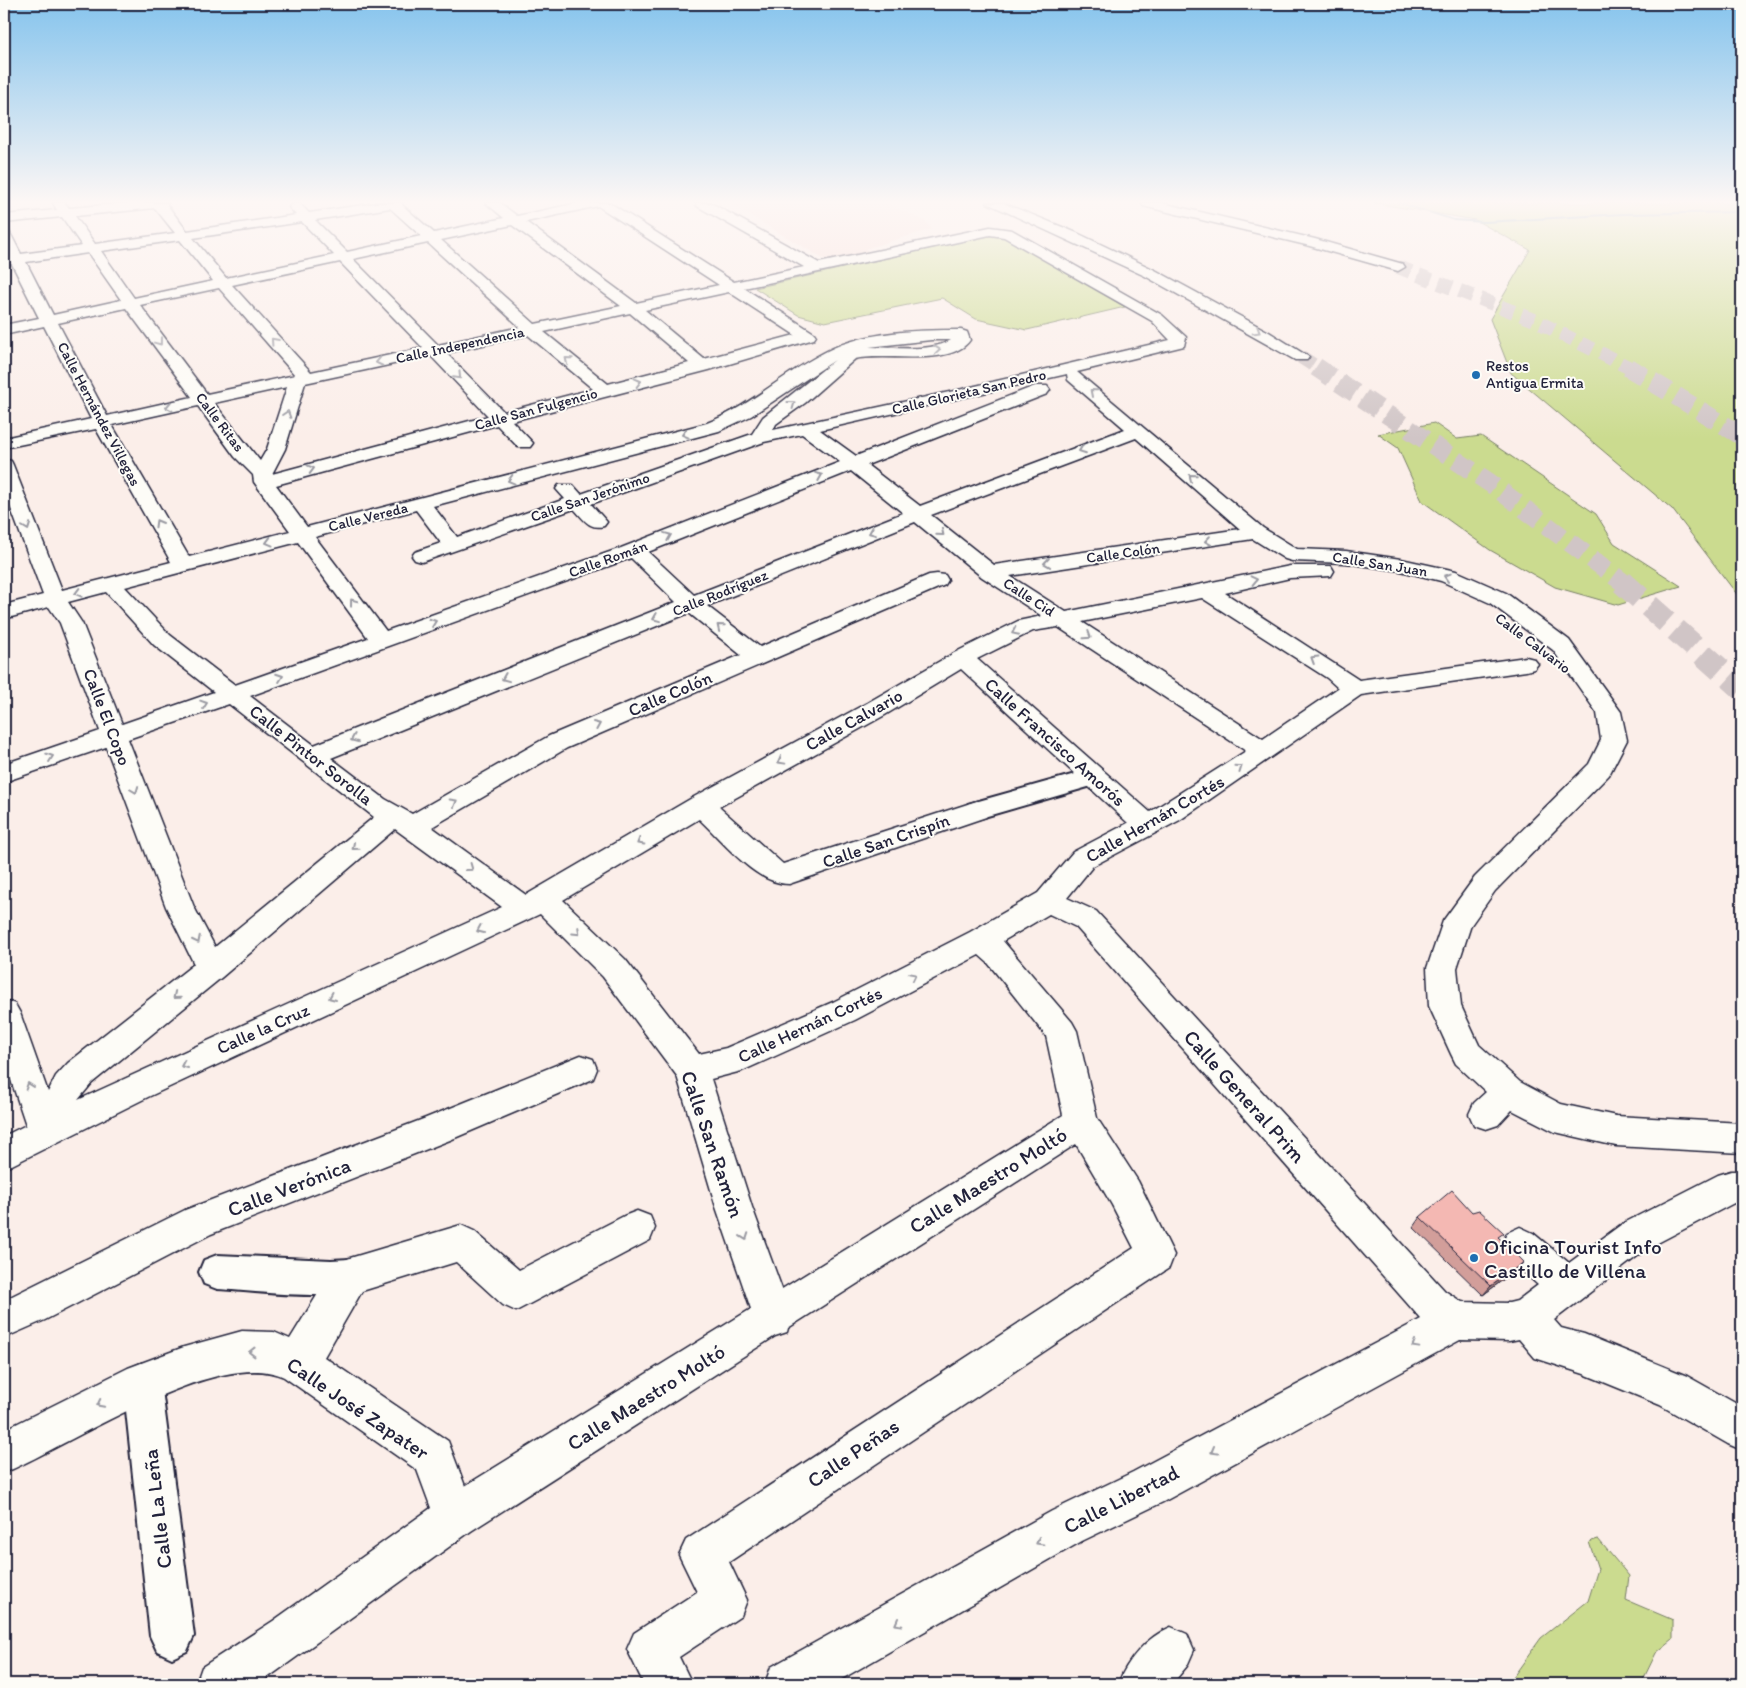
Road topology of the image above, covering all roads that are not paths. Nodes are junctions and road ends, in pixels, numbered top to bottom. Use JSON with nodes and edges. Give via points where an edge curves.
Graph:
{"nodes":[{"id":1,"x":25,"y":282,"type":"edge"},
{"id":2,"x":116,"y":282,"type":"edge"},
{"id":3,"x":228,"y":282,"type":"edge"},
{"id":4,"x":368,"y":282,"type":"edge"},
{"id":5,"x":480,"y":282,"type":"edge"},
{"id":6,"x":598,"y":282,"type":"edge"},
{"id":7,"x":723,"y":282,"type":"edge"},
{"id":8,"x":755,"y":282,"type":"edge"},
{"id":9,"x":1093,"y":282,"type":"edge"},
{"id":10,"x":1165,"y":282,"type":"edge"},
{"id":11,"x":222,"y":283,"type":"junction"},
{"id":12,"x":731,"y":287,"type":"junction"},
{"id":13,"x":131,"y":304,"type":"junction"},
{"id":14,"x":633,"y":308,"type":"junction"},
{"id":15,"x":50,"y":320,"type":"junction"},
{"id":16,"x":4,"y":330,"type":"edge"},
{"id":17,"x":532,"y":330,"type":"junction"},
{"id":18,"x":1178,"y":343,"type":"joint"},
{"id":19,"x":433,"y":350,"type":"junction"},
{"id":20,"x":842,"y":355,"type":"junction"},
{"id":21,"x":1301,"y":356,"type":"tunnel mouth"},
{"id":22,"x":703,"y":366,"type":"junction"},
{"id":23,"x":1074,"y":372,"type":"junction"},
{"id":24,"x":303,"y":379,"type":"junction"},
{"id":25,"x":606,"y":390,"type":"junction"},
{"id":26,"x":954,"y":396,"type":"junction"},
{"id":27,"x":203,"y":400,"type":"junction"},
{"id":28,"x":978,"y":414,"type":"junction"},
{"id":29,"x":500,"y":418,"type":"junction"},
{"id":30,"x":732,"y":420,"type":"junction"},
{"id":31,"x":101,"y":422,"type":"junction"},
{"id":32,"x":805,"y":428,"type":"junction"},
{"id":33,"x":1133,"y":432,"type":"junction"},
{"id":34,"x":759,"y":438,"type":"junction"},
{"id":35,"x":4,"y":442,"type":"edge"},
{"id":36,"x":524,"y":443,"type":"dead end"},
{"id":37,"x":853,"y":463,"type":"junction"},
{"id":38,"x":4,"y":465,"type":"edge"},
{"id":39,"x":548,"y":470,"type":"junction"},
{"id":40,"x":263,"y":478,"type":"junction"},
{"id":41,"x":577,"y":501,"type":"junction"},
{"id":42,"x":421,"y":503,"type":"junction"},
{"id":43,"x":917,"y":514,"type":"junction"},
{"id":44,"x":597,"y":522,"type":"dead end"},
{"id":45,"x":1256,"y":532,"type":"junction"},
{"id":46,"x":301,"y":534,"type":"junction"},
{"id":47,"x":453,"y":545,"type":"junction"},
{"id":48,"x":634,"y":550,"type":"junction"},
{"id":49,"x":1292,"y":555,"type":"junction"},
{"id":50,"x":422,"y":556,"type":"dead end"},
{"id":51,"x":182,"y":565,"type":"junction"},
{"id":52,"x":990,"y":572,"type":"junction"},
{"id":53,"x":937,"y":580,"type":"dead end"},
{"id":54,"x":110,"y":584,"type":"junction"},
{"id":55,"x":1206,"y":591,"type":"junction"},
{"id":56,"x":55,"y":599,"type":"junction"},
{"id":57,"x":691,"y":604,"type":"junction"},
{"id":58,"x":4,"y":612,"type":"edge"},
{"id":59,"x":1061,"y":619,"type":"junction"},
{"id":60,"x":382,"y":641,"type":"junction"},
{"id":61,"x":758,"y":657,"type":"junction"},
{"id":62,"x":962,"y":658,"type":"junction"},
{"id":63,"x":1526,"y":664,"type":"dead end"},
{"id":64,"x":1354,"y":688,"type":"junction"},
{"id":65,"x":1592,"y":689,"type":"junction"},
{"id":66,"x":234,"y":694,"type":"junction"},
{"id":67,"x":114,"y":734,"type":"junction"},
{"id":68,"x":1263,"y":751,"type":"junction"},
{"id":69,"x":313,"y":755,"type":"junction"},
{"id":70,"x":4,"y":773,"type":"edge"},
{"id":71,"x":1093,"y":777,"type":"junction"},
{"id":72,"x":701,"y":805,"type":"junction"},
{"id":73,"x":977,"y":810,"type":"joint"},
{"id":74,"x":402,"y":821,"type":"junction"},
{"id":75,"x":1147,"y":825,"type":"junction"},
{"id":76,"x":1048,"y":901,"type":"junction"},
{"id":77,"x":532,"y":905,"type":"junction"},
{"id":78,"x":981,"y":940,"type":"junction"},
{"id":79,"x":211,"y":968,"type":"junction"},
{"id":80,"x":4,"y":1013,"type":"edge"},
{"id":81,"x":581,"y":1070,"type":"dead end"},
{"id":82,"x":692,"y":1070,"type":"junction"},
{"id":83,"x":1081,"y":1122,"type":"junction"},
{"id":84,"x":45,"y":1132,"type":"junction"},
{"id":85,"x":1742,"y":1138,"type":"edge"},
{"id":86,"x":4,"y":1152,"type":"edge"},
{"id":87,"x":1742,"y":1187,"type":"edge"},
{"id":88,"x":637,"y":1228,"type":"dead end"},
{"id":89,"x":1520,"y":1245,"type":"dead end"},
{"id":90,"x":217,"y":1272,"type":"dead end"},
{"id":91,"x":350,"y":1276,"type":"junction"},
{"id":92,"x":1568,"y":1287,"type":"junction"},
{"id":93,"x":1444,"y":1313,"type":"junction"},
{"id":94,"x":773,"y":1318,"type":"junction"},
{"id":95,"x":1526,"y":1318,"type":"junction"},
{"id":96,"x":4,"y":1319,"type":"edge"},
{"id":97,"x":298,"y":1363,"type":"junction"},
{"id":98,"x":142,"y":1382,"type":"junction"},
{"id":99,"x":1742,"y":1430,"type":"edge"},
{"id":100,"x":4,"y":1452,"type":"edge"},
{"id":101,"x":456,"y":1516,"type":"junction"},
{"id":102,"x":172,"y":1636,"type":"dead end"},
{"id":103,"x":1170,"y":1650,"type":"dead end"},
{"id":104,"x":219,"y":1684,"type":"edge"},
{"id":105,"x":669,"y":1684,"type":"edge"},
{"id":106,"x":788,"y":1684,"type":"edge"},
{"id":107,"x":1141,"y":1684,"type":"edge"}],
"edges":[{"from":1,"to":15,"type":"main road","name":"Calle Hernández Villegas"},
{"from":2,"to":13,"type":"main road","name":"Calle Ritas"},
{"from":3,"to":11,"type":"main road"},
{"from":4,"to":19,"type":"main road"},
{"from":5,"to":17,"type":"main road"},
{"from":6,"to":14,"type":"main road"},
{"from":7,"to":12,"type":"main road"},
{"from":8,"to":12,"type":"main road","name":"Calle Independencia"},
{"from":9,"to":18,"type":"main road","name":"Calle Independencia","via":[[1157,318],[1178,337]]},
{"from":10,"to":21,"type":"main road","one_way":true},
{"from":11,"to":13,"type":"main road"},
{"from":24,"to":11,"type":"main road","one_way":true},
{"from":12,"to":14,"type":"main road","name":"Calle Independencia"},
{"from":12,"to":22,"type":"main road","name":"Calle San Fulgencio","via":[[808,336]]},
{"from":13,"to":15,"type":"main road"},
{"from":13,"to":27,"type":"main road","name":"Calle Ritas","one_way":true},
{"from":14,"to":17,"type":"main road","name":"Calle Independencia"},
{"from":14,"to":22,"type":"main road"},
{"from":15,"to":16,"type":"main road"},
{"from":15,"to":31,"type":"main road","name":"Calle Hernández Villegas"},
{"from":17,"to":19,"type":"main road","name":"Calle Independencia"},
{"from":25,"to":17,"type":"main road","one_way":true},
{"from":18,"to":23,"type":"main road","name":"Calle Glorieta San Pedro"},
{"from":19,"to":24,"type":"main road","name":"Calle Independencia","one_way":true},
{"from":19,"to":29,"type":"main road","one_way":true},
{"from":20,"to":20,"type":"main road","one_way":true,"via":[[947,349],[962,340],[960,335],[941,334],[905,338],[858,345]]},
{"from":20,"to":30,"type":"main road","name":"Calle Vereda"},
{"from":34,"to":20,"type":"main road","one_way":true,"via":[[769,421],[799,399]]},
{"from":25,"to":22,"type":"main road","name":"Calle San Fulgencio","one_way":true},
{"from":23,"to":26,"type":"main road","name":"Calle Glorieta San Pedro"},
{"from":23,"to":28,"type":"main road","name":"Calle Román"},
{"from":33,"to":23,"type":"main road","one_way":true},
{"from":24,"to":27,"type":"main road","name":"Calle Independencia"},
{"from":40,"to":24,"type":"main road","one_way":true},
{"from":25,"to":29,"type":"main road","name":"Calle San Fulgencio"},
{"from":26,"to":28,"type":"main road"},
{"from":26,"to":32,"type":"main road","name":"Calle Glorieta San Pedro"},
{"from":27,"to":31,"type":"main road","name":"Calle Independencia","one_way":true},
{"from":27,"to":40,"type":"main road","name":"Calle Ritas"},
{"from":28,"to":37,"type":"main road","name":"Calle Román"},
{"from":29,"to":36,"type":"main road"},
{"from":40,"to":29,"type":"main road","name":"Calle San Fulgencio","one_way":true},
{"from":30,"to":34,"type":"main road"},
{"from":30,"to":39,"type":"main road","name":"Calle Vereda","one_way":true},
{"from":31,"to":35,"type":"main road","name":"Calle Independencia"},
{"from":51,"to":31,"type":"main road","name":"Calle Hernández Villegas","one_way":true},
{"from":32,"to":34,"type":"main road","name":"Calle Glorieta San Pedro"},
{"from":32,"to":37,"type":"main road","name":"Calle Cid"},
{"from":33,"to":43,"type":"main road","name":"Calle Rodríguez","one_way":true},
{"from":45,"to":33,"type":"main road","one_way":true},
{"from":34,"to":41,"type":"main road","name":"Calle San Jerónimo"},
{"from":37,"to":43,"type":"main road","name":"Calle Cid"},
{"from":48,"to":37,"type":"main road","name":"Calle Román","one_way":true},
{"from":38,"to":56,"type":"main road","name":"Calle El Copo","one_way":true},
{"from":39,"to":41,"type":"main road"},
{"from":39,"to":42,"type":"main road","name":"Calle Vereda","one_way":true},
{"from":40,"to":46,"type":"main road","name":"Calle Ritas"},
{"from":41,"to":44,"type":"main road"},
{"from":41,"to":47,"type":"main road","name":"Calle San Jerónimo"},
{"from":42,"to":46,"type":"main road","name":"Calle Vereda"},
{"from":42,"to":47,"type":"main road"},
{"from":43,"to":52,"type":"main road","name":"Calle Cid","one_way":true},
{"from":43,"to":57,"type":"main road","name":"Calle Rodríguez","one_way":true},
{"from":45,"to":49,"type":"main road"},
{"from":45,"to":52,"type":"main road","name":"Calle Colón","one_way":true},
{"from":46,"to":51,"type":"main road","name":"Calle Vereda","one_way":true},
{"from":60,"to":46,"type":"main road","name":"Calle Ritas","one_way":true},
{"from":47,"to":50,"type":"main road","name":"Calle San Jerónimo"},
{"from":48,"to":57,"type":"main road"},
{"from":60,"to":48,"type":"main road","name":"Calle Román","one_way":true},
{"from":49,"to":55,"type":"main road","via":[[1227,571],[1215,578]]},
{"from":65,"to":49,"type":"main road","name":"Calle San Juan","one_way":true,"via":[[1561,645],[1498,598],[1448,576],[1401,565],[1346,557]]},
{"from":51,"to":54,"type":"main road","name":"Calle Vereda"},
{"from":52,"to":59,"type":"main road","name":"Calle Cid"},
{"from":53,"to":61,"type":"main road","name":"Calle Colón"},
{"from":54,"to":56,"type":"main road","name":"Calle Vereda","one_way":true},
{"from":54,"to":66,"type":"main road","name":"Calle Pintor Sorolla","via":[[162,640]]},
{"from":55,"to":59,"type":"main road","name":"Calle Calvario"},
{"from":64,"to":55,"type":"main road","one_way":true,"via":[[1335,672]]},
{"from":55,"to":65,"type":"main road","name":"Calle Calvario","one_way":true,"via":[[1290,572],[1339,571],[1404,583],[1475,602],[1515,626]]},
{"from":56,"to":58,"type":"main road","name":"Calle Vereda"},
{"from":56,"to":67,"type":"main road","name":"Calle El Copo","via":[[70,623]]},
{"from":61,"to":57,"type":"main road","one_way":true},
{"from":57,"to":69,"type":"main road","name":"Calle Rodríguez","one_way":true},
{"from":59,"to":62,"type":"main road","name":"Calle Calvario","one_way":true,"via":[[1026,626]]},
{"from":59,"to":68,"type":"main road","name":"Calle Cid","one_way":true},
{"from":66,"to":60,"type":"main road","name":"Calle Román","one_way":true},
{"from":74,"to":61,"type":"main road","name":"Calle Colón","one_way":true,"via":[[558,742]]},
{"from":62,"to":71,"type":"main road","name":"Calle Francisco Amorós"},
{"from":62,"to":72,"type":"main road","name":"Calle Calvario","one_way":true},
{"from":63,"to":64,"type":"main road","name":"Calle Hernán Cortés"},
{"from":64,"to":68,"type":"main road","name":"Calle Hernán Cortés"},
{"from":65,"to":85,"type":"main road","via":[[1609,712],[1614,740],[1600,769],[1485,884],[1458,921],[1442,968],[1445,1006],[1467,1054],[1497,1103],[1616,1131]]},
{"from":67,"to":66,"type":"main road","name":"Calle Román","one_way":true},
{"from":66,"to":69,"type":"main road","name":"Calle Pintor Sorolla"},
{"from":70,"to":67,"type":"main road","name":"Calle Román","one_way":true},
{"from":67,"to":79,"type":"main road","name":"Calle El Copo","one_way":true,"via":[[180,907]]},
{"from":75,"to":68,"type":"main road","name":"Calle Hernán Cortés","one_way":true,"via":[[1218,784]]},
{"from":69,"to":74,"type":"main road","name":"Calle Pintor Sorolla","via":[[376,806]]},
{"from":71,"to":73,"type":"street","name":"Calle San Crispín"},
{"from":71,"to":75,"type":"main road","name":"Calle Francisco Amorós"},
{"from":72,"to":73,"type":"main road","name":"Calle San Crispín","via":[[769,869],[779,874],[789,874]]},
{"from":72,"to":77,"type":"main road","name":"Calle Calvario","one_way":true},
{"from":74,"to":77,"type":"main road","name":"Calle Pintor Sorolla","one_way":true,"via":[[501,890]]},
{"from":74,"to":79,"type":"main road","name":"Calle Colón","one_way":true},
{"from":75,"to":76,"type":"main road","name":"Calle Hernán Cortés","via":[[1083,859]]},
{"from":76,"to":78,"type":"main road","name":"Calle Hernán Cortés"},
{"from":76,"to":93,"type":"main road","name":"Calle General Prim","via":[[1086,919]]},
{"from":77,"to":82,"type":"main road","name":"Calle San Ramón","one_way":true,"via":[[554,909],[614,968]]},
{"from":77,"to":84,"type":"main road","name":"Calle la Cruz","one_way":true},
{"from":82,"to":78,"type":"main road","name":"Calle Hernán Cortés","one_way":true,"via":[[732,1061],[767,1047]]},
{"from":78,"to":83,"type":"main road","via":[[999,955],[1061,1031]]},
{"from":79,"to":84,"type":"main road","name":"Calle Colón","one_way":true,"via":[[80,1073],[68,1086]]},
{"from":84,"to":80,"type":"main road","one_way":true},
{"from":81,"to":96,"type":"main road","name":"Calle Verónica","via":[[198,1222]]},
{"from":82,"to":94,"type":"main road","name":"Calle San Ramón","one_way":true,"via":[[734,1207]]},
{"from":83,"to":94,"type":"main road","name":"Calle Maestro Moltó"},
{"from":83,"to":105,"type":"main road","name":"Calle Peñas","via":[[1125,1193],[1156,1255],[701,1555],[725,1600],[650,1649]]},
{"from":84,"to":86,"type":"main road","name":"Calle la Cruz"},
{"from":87,"to":92,"type":"main road","via":[[1731,1187],[1635,1236]]},
{"from":88,"to":91,"type":"main road","via":[[516,1292],[461,1243]]},
{"from":89,"to":92,"type":"main road"},
{"from":90,"to":91,"type":"street","via":[[331,1278]]},
{"from":91,"to":97,"type":"main road"},
{"from":92,"to":95,"type":"main road"},
{"from":93,"to":95,"type":"main road","via":[[1509,1322]]},
{"from":93,"to":106,"type":"main road","name":"Calle Libertad","one_way":true,"via":[[1148,1487],[1067,1526]]},
{"from":94,"to":101,"type":"main road","name":"Calle Maestro Moltó"},
{"from":95,"to":99,"type":"main road","via":[[1549,1344],[1584,1354],[1692,1398]]},
{"from":97,"to":98,"type":"main road","name":"Calle José Zapater","one_way":true,"via":[[274,1352],[242,1352]]},
{"from":97,"to":101,"type":"main road","name":"Calle José Zapater","via":[[433,1456]]},
{"from":98,"to":100,"type":"main road","name":"Calle José Zapater","one_way":true},
{"from":98,"to":102,"type":"street","name":"Calle La Leña"},
{"from":101,"to":104,"type":"main road","name":"Calle Maestro Moltó"},
{"from":103,"to":107,"type":"main road"}]}
